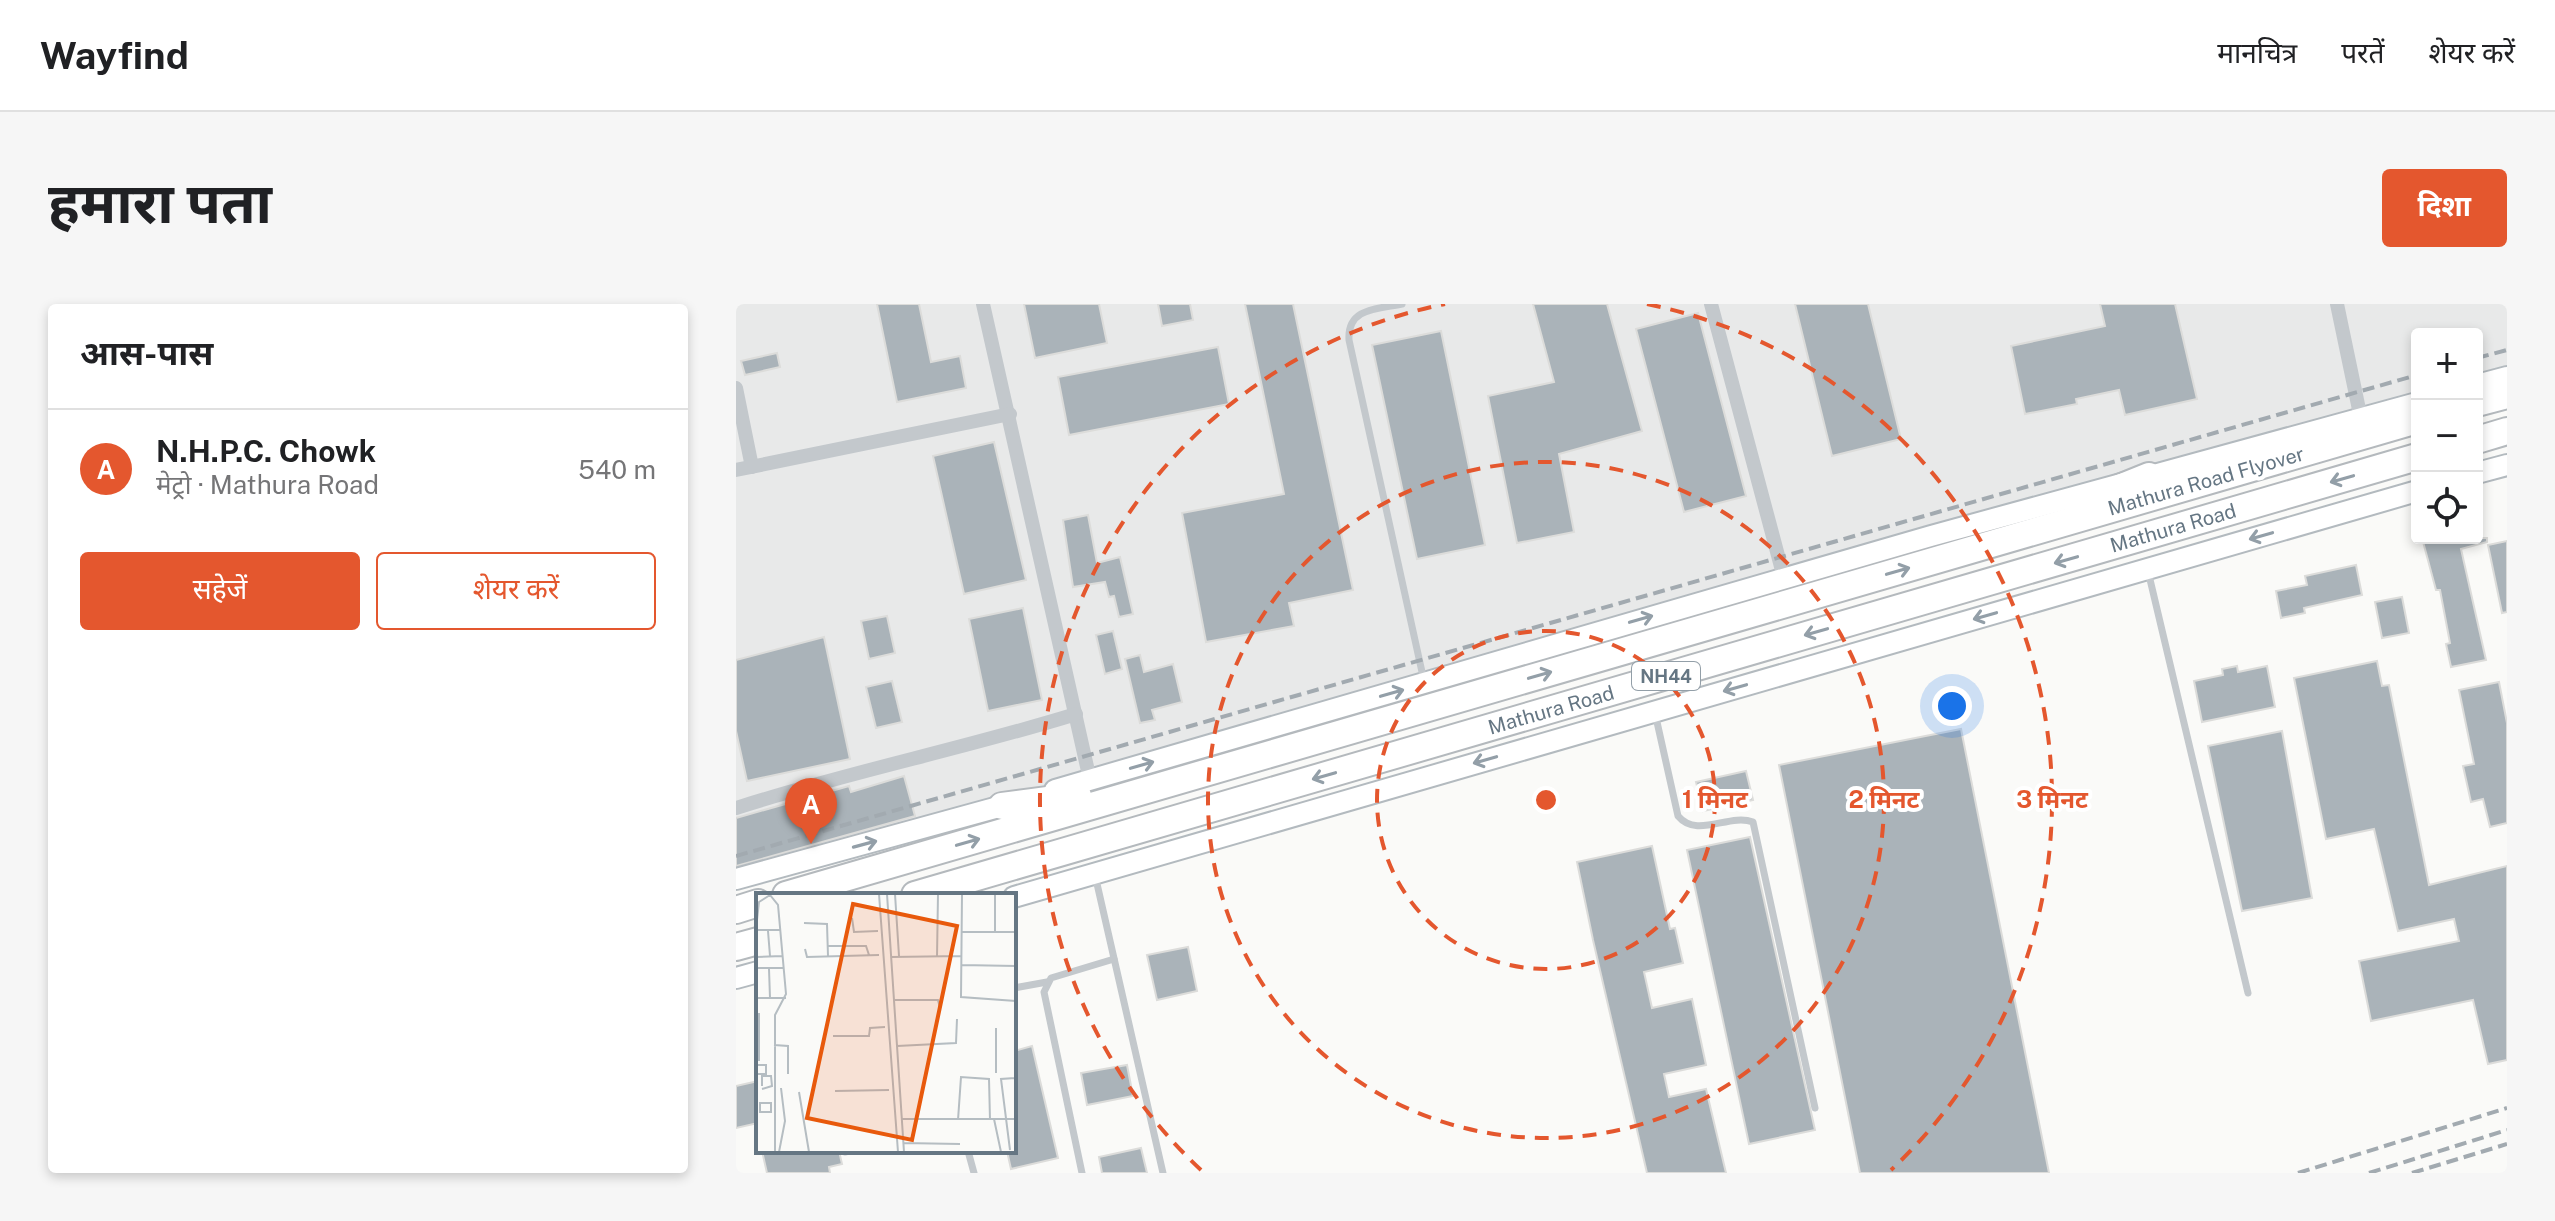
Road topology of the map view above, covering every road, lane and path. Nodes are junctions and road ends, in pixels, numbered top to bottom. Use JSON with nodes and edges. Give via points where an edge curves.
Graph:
{"nodes":[{"id":1,"x":983,"y":304,"type":"edge"},
{"id":2,"x":1402,"y":304,"type":"edge"},
{"id":3,"x":1711,"y":304,"type":"edge"},
{"id":4,"x":2337,"y":304,"type":"edge"},
{"id":5,"x":2507,"y":377,"type":"edge"},
{"id":6,"x":2483,"y":383,"type":"edge"},
{"id":7,"x":736,"y":388,"type":"edge"},
{"id":8,"x":2507,"y":395,"type":"edge"},
{"id":9,"x":2483,"y":401,"type":"edge"},
{"id":10,"x":2411,"y":405,"type":"edge"},
{"id":11,"x":1010,"y":414,"type":"junction"},
{"id":12,"x":2361,"y":419,"type":"junction"},
{"id":13,"x":2411,"y":422,"type":"edge"},
{"id":14,"x":2507,"y":431,"type":"edge"},
{"id":15,"x":2483,"y":438,"type":"edge"},
{"id":16,"x":2411,"y":459,"type":"edge"},
{"id":17,"x":2507,"y":465,"type":"edge"},
{"id":18,"x":752,"y":467,"type":"junction"},
{"id":19,"x":736,"y":470,"type":"edge"},
{"id":20,"x":2481,"y":472,"type":"edge"},
{"id":21,"x":2149,"y":476,"type":"junction"},
{"id":22,"x":2411,"y":493,"type":"edge"},
{"id":23,"x":1995,"y":542,"type":"junction"},
{"id":24,"x":2148,"y":569,"type":"junction"},
{"id":25,"x":1784,"y":578,"type":"junction"},
{"id":26,"x":1424,"y":684,"type":"junction"},
{"id":27,"x":1655,"y":711,"type":"junction"},
{"id":28,"x":1076,"y":714,"type":"junction"},
{"id":29,"x":1090,"y":780,"type":"junction"},
{"id":30,"x":1159,"y":786,"type":"junction"},
{"id":31,"x":1002,"y":806,"type":"junction"},
{"id":32,"x":736,"y":808,"type":"edge"},
{"id":33,"x":1094,"y":873,"type":"junction"},
{"id":34,"x":736,"y":879,"type":"edge"},
{"id":35,"x":793,"y":893,"type":"edge"},
{"id":36,"x":922,"y":893,"type":"edge"},
{"id":37,"x":1016,"y":896,"type":"edge"},
{"id":38,"x":756,"y":904,"type":"edge"},
{"id":39,"x":736,"y":910,"type":"edge"},
{"id":40,"x":756,"y":942,"type":"edge"},
{"id":41,"x":736,"y":947,"type":"edge"},
{"id":42,"x":1114,"y":959,"type":"junction"},
{"id":43,"x":756,"y":973,"type":"edge"},
{"id":44,"x":736,"y":978,"type":"edge"},
{"id":45,"x":1047,"y":982,"type":"junction"},
{"id":46,"x":1016,"y":988,"type":"edge"},
{"id":47,"x":2248,"y":993,"type":"dead end"},
{"id":48,"x":1815,"y":1108,"type":"dead end"},
{"id":49,"x":969,"y":1153,"type":"edge"},
{"id":50,"x":974,"y":1173,"type":"edge"},
{"id":51,"x":1082,"y":1173,"type":"edge"},
{"id":52,"x":1163,"y":1173,"type":"edge"}],
"edges":[{"from":1,"to":11,"type":"street"},
{"from":2,"to":26,"type":"lane","via":[[1355,316],[1349,340]]},
{"from":3,"to":25,"type":"street"},
{"from":4,"to":12,"type":"street"},
{"from":5,"to":6,"type":"main road"},
{"from":7,"to":18,"type":"street"},
{"from":8,"to":9,"type":"highway"},
{"from":10,"to":12,"type":"main road"},
{"from":11,"to":18,"type":"street"},
{"from":11,"to":28,"type":"street"},
{"from":12,"to":21,"type":"main road"},
{"from":13,"to":23,"type":"highway","name":"Mathura Road Flyover","number":"NH44"},
{"from":14,"to":15,"type":"highway"},
{"from":16,"to":36,"type":"highway","name":"Mathura Road","number":"NH44","one_way":true},
{"from":17,"to":20,"type":"main road"},
{"from":18,"to":19,"type":"street"},
{"from":21,"to":23,"type":"highway","via":[[2035,520]]},
{"from":21,"to":25,"type":"main road"},
{"from":22,"to":24,"type":"main road","one_way":true},
{"from":30,"to":23,"type":"highway","name":"Mathura Road","number":"NH44","one_way":true},
{"from":24,"to":27,"type":"main road","one_way":true},
{"from":24,"to":47,"type":"lane"},
{"from":26,"to":25,"type":"main road","one_way":true},
{"from":29,"to":26,"type":"main road","one_way":true},
{"from":27,"to":33,"type":"main road","one_way":true},
{"from":27,"to":48,"type":"lane","via":[[1678,816],[1685,824],[1695,827],[1742,818],[1753,822]]},
{"from":28,"to":29,"type":"street"},
{"from":28,"to":32,"type":"street"},
{"from":29,"to":31,"type":"main road"},
{"from":30,"to":31,"type":"highway"},
{"from":35,"to":30,"type":"highway","name":"Mathura Road","number":"NH44","one_way":true},
{"from":34,"to":31,"type":"main road","one_way":true},
{"from":33,"to":37,"type":"main road"},
{"from":33,"to":42,"type":"lane"},
{"from":38,"to":39,"type":"highway"},
{"from":40,"to":41,"type":"highway"},
{"from":42,"to":45,"type":"lane"},
{"from":42,"to":52,"type":"lane"},
{"from":43,"to":44,"type":"main road"},
{"from":45,"to":46,"type":"lane"},
{"from":45,"to":51,"type":"lane","via":[[1044,1003]]},
{"from":49,"to":50,"type":"lane"}]}
